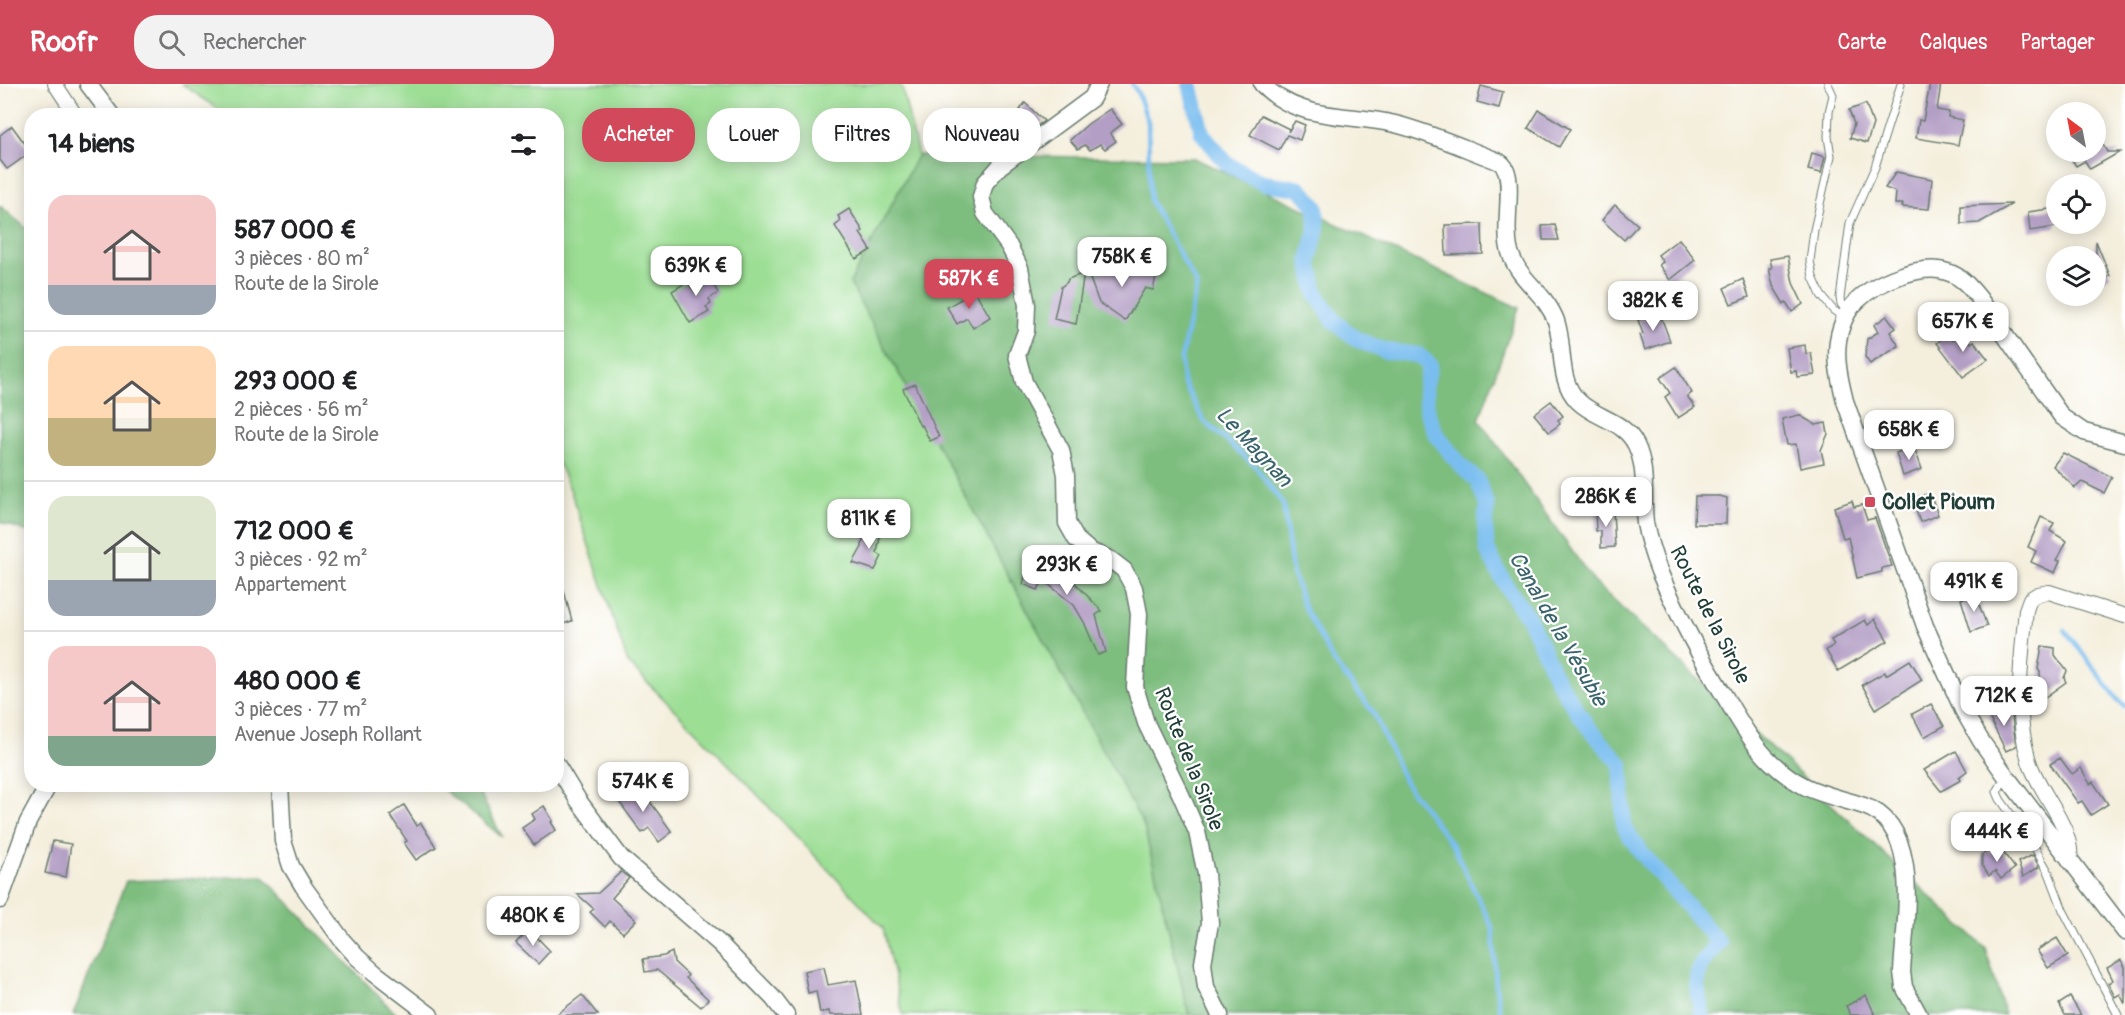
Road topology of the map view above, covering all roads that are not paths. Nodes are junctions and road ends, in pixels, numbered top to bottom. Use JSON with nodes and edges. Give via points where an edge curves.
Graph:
{"nodes":[{"id":1,"x":56,"y":84,"type":"edge"},
{"id":2,"x":88,"y":84,"type":"edge"},
{"id":3,"x":1099,"y":84,"type":"edge"},
{"id":4,"x":1262,"y":84,"type":"edge"},
{"id":5,"x":1828,"y":84,"type":"edge"},
{"id":6,"x":1901,"y":84,"type":"edge"},
{"id":7,"x":71,"y":108,"type":"edge"},
{"id":8,"x":106,"y":108,"type":"edge"},
{"id":9,"x":1846,"y":316,"type":"junction"},
{"id":10,"x":2125,"y":443,"type":"edge"},
{"id":11,"x":2125,"y":616,"type":"edge"},
{"id":12,"x":2006,"y":776,"type":"junction"},
{"id":13,"x":564,"y":777,"type":"edge"},
{"id":14,"x":45,"y":792,"type":"edge"},
{"id":15,"x":281,"y":792,"type":"edge"},
{"id":16,"x":2070,"y":862,"type":"junction"},
{"id":17,"x":0,"y":900,"type":"edge"},
{"id":18,"x":2125,"y":932,"type":"edge"},
{"id":19,"x":430,"y":1015,"type":"edge"},
{"id":20,"x":786,"y":1015,"type":"edge"},
{"id":21,"x":1220,"y":1015,"type":"edge"},
{"id":22,"x":1918,"y":1015,"type":"edge"},
{"id":23,"x":2118,"y":1015,"type":"edge"}],
"edges":[{"from":1,"to":7,"type":"street"},
{"from":2,"to":8,"type":"street"},
{"from":3,"to":21,"type":"street","name":"Route de la Sirole","via":[[1092,98],[1000,166],[985,183],[981,197],[985,213],[1020,268],[1026,331],[1017,355],[1024,382],[1061,450],[1066,474],[1067,523],[1076,539],[1124,570],[1134,588],[1139,614],[1135,687],[1146,723],[1197,832],[1210,923],[1203,963],[1206,987]]},
{"from":4,"to":22,"type":"street","name":"Route de la Sirole","via":[[1296,108],[1397,125],[1505,166],[1510,187],[1506,218],[1510,254],[1556,320],[1563,371],[1571,392],[1578,401],[1624,429],[1635,443],[1641,458],[1651,550],[1710,672],[1752,740],[1773,764],[1811,791],[1875,811],[1897,837],[1907,883],[1902,972],[1904,987]]},
{"from":5,"to":9,"type":"lane","via":[[1833,95],[1828,137],[1831,156],[1810,261],[1821,296],[1833,310]]},
{"from":6,"to":9,"type":"lane","via":[[1875,167],[1850,223],[1840,298]]},
{"from":9,"to":10,"type":"street","via":[[1865,294],[1895,278],[1924,270],[1949,272],[1964,281],[1979,298],[2062,417],[2084,432]]},
{"from":9,"to":12,"type":"street","via":[[1839,337],[1837,368],[1850,413],[1925,626],[1963,710]]},
{"from":11,"to":16,"type":"street","via":[[2049,592],[2030,599],[2026,610],[2020,713],[2030,762],[2066,833]]},
{"from":12,"to":16,"type":"street"},
{"from":12,"to":23,"type":"lane","via":[[1997,792],[2000,799],[2049,873],[2063,910]]},
{"from":13,"to":20,"type":"street","via":[[621,858],[719,943]]},
{"from":14,"to":17,"type":"street","via":[[28,822]]},
{"from":15,"to":19,"type":"street","via":[[284,841],[291,866],[303,886],[357,957]]},
{"from":16,"to":18,"type":"street"}]}
